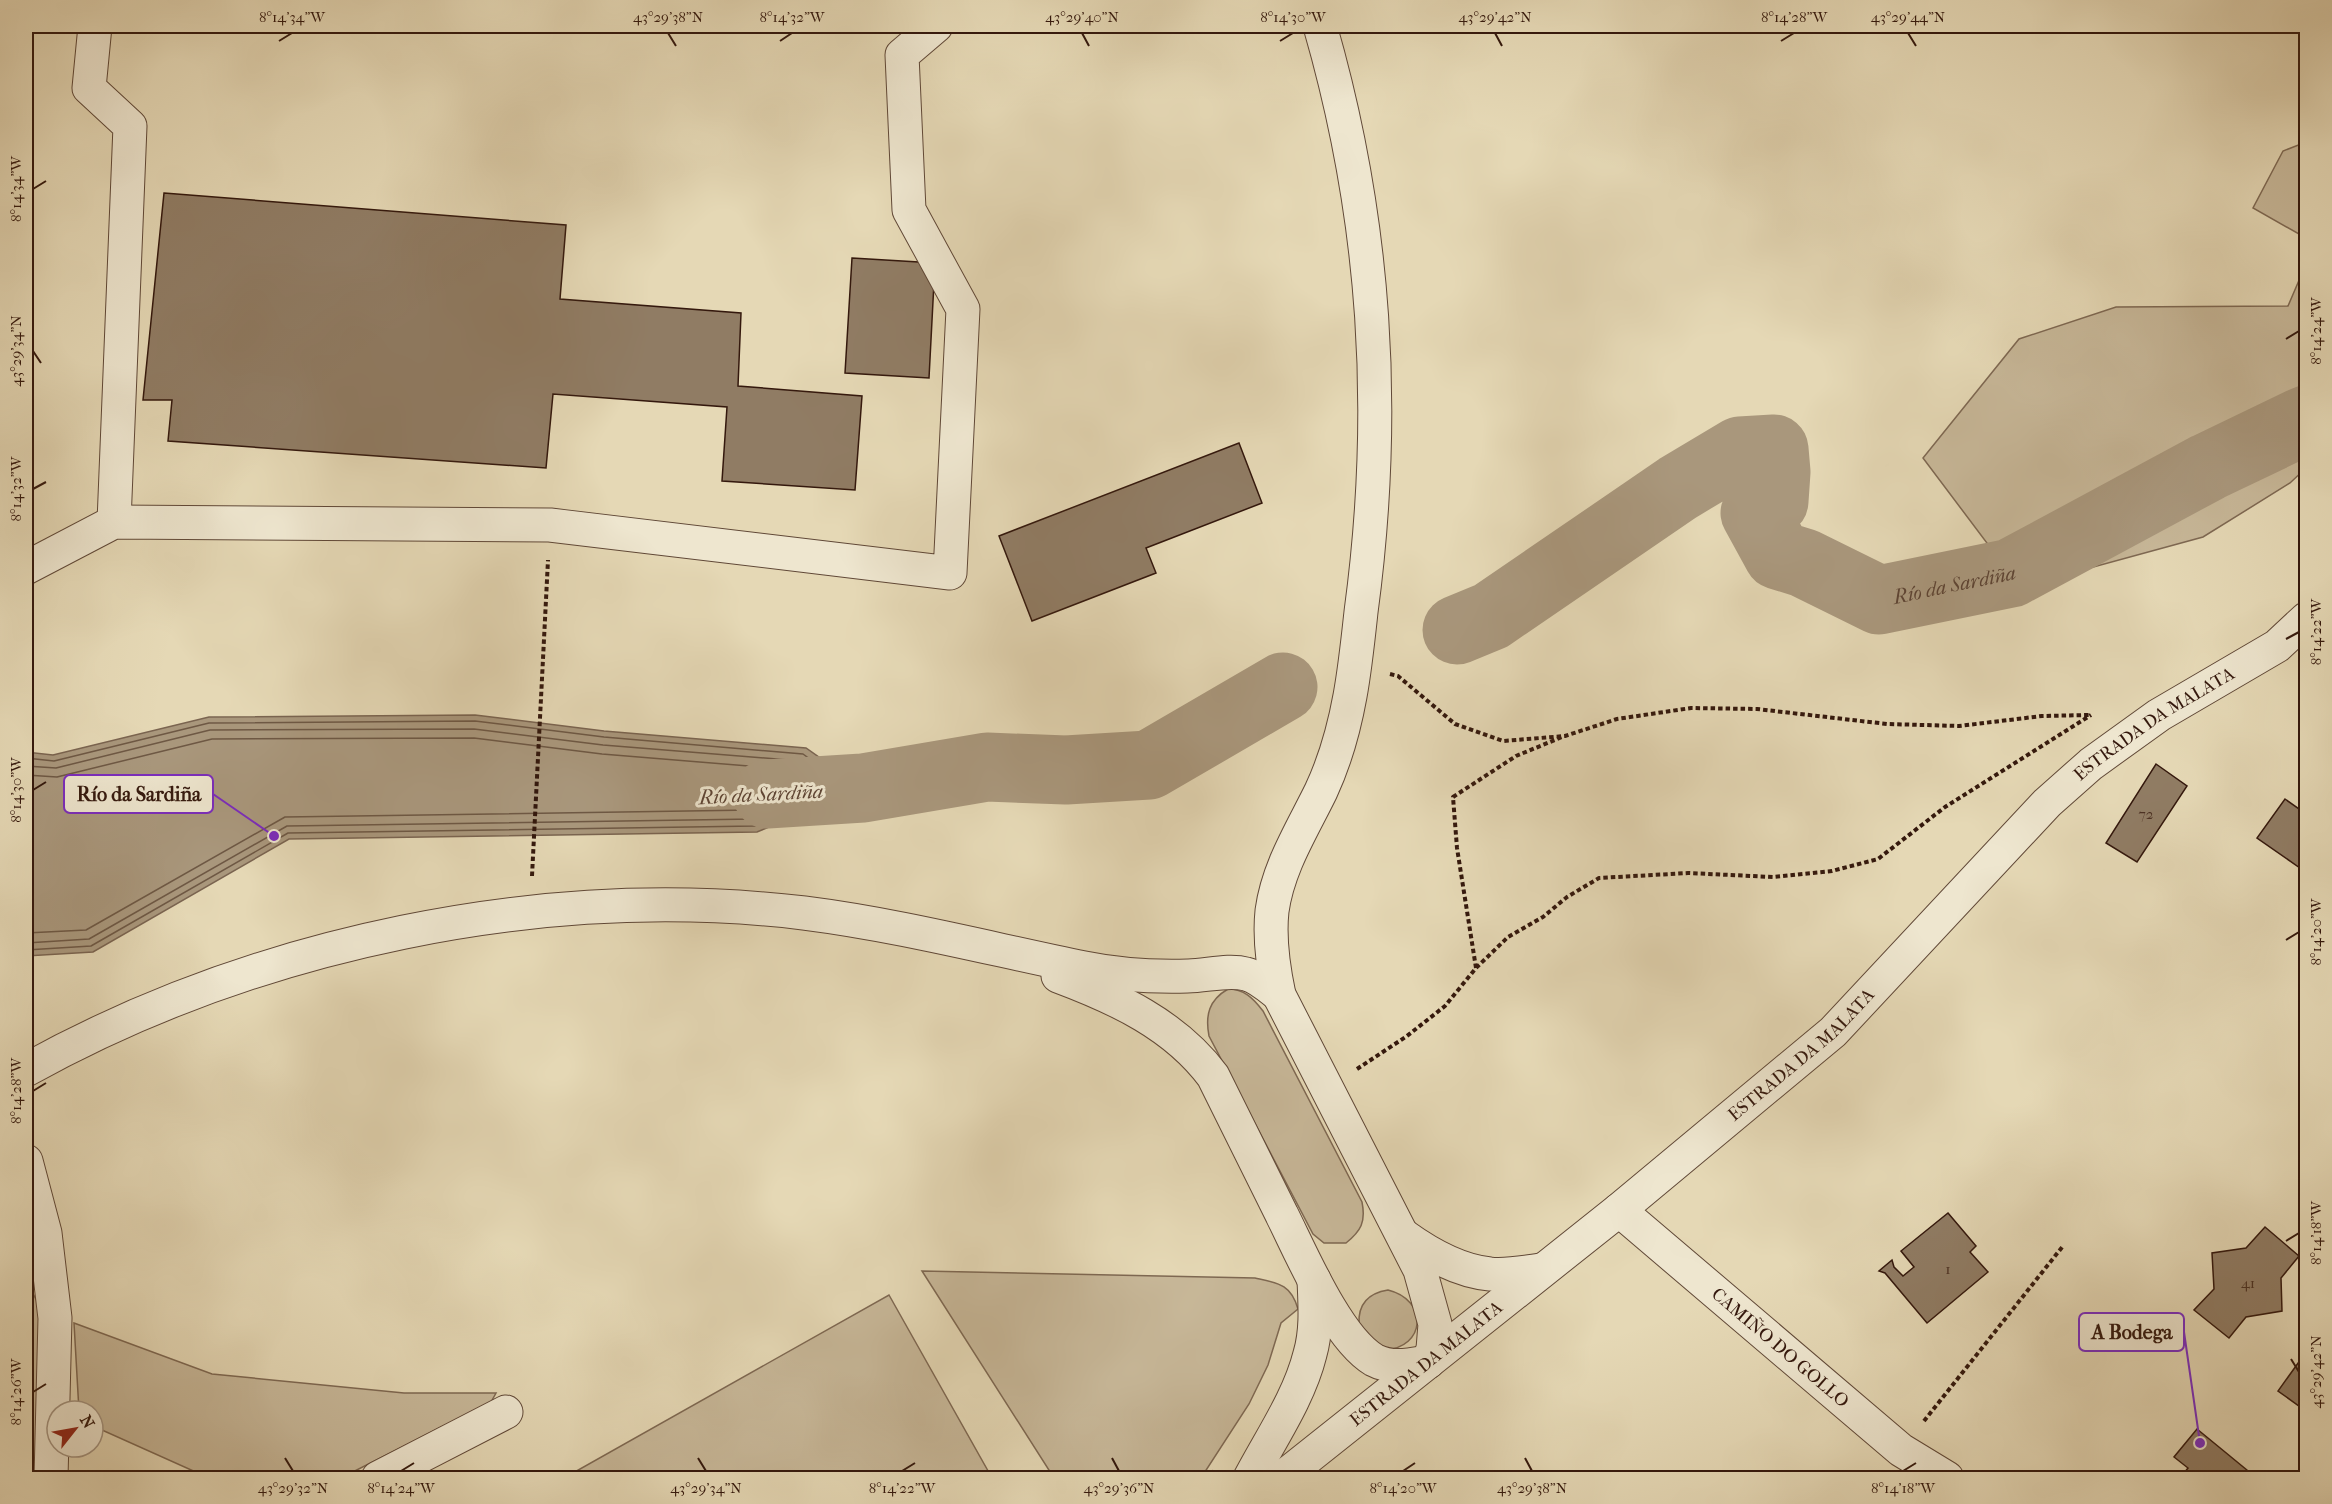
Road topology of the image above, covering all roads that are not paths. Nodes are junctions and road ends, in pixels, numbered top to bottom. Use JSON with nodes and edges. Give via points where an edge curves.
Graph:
{"nodes":[{"id":1,"x":95,"y":26,"type":"edge"},
{"id":2,"x":936,"y":26,"type":"edge"},
{"id":3,"x":1320,"y":26,"type":"edge"},
{"id":4,"x":114,"y":522,"type":"junction"},
{"id":5,"x":26,"y":568,"type":"edge"},
{"id":6,"x":2307,"y":619,"type":"edge"},
{"id":7,"x":988,"y":947,"type":"junction"},
{"id":8,"x":1279,"y":995,"type":"junction"},
{"id":9,"x":26,"y":1070,"type":"edge"},
{"id":10,"x":26,"y":1161,"type":"edge"},
{"id":11,"x":1619,"y":1210,"type":"junction"},
{"id":12,"x":1404,"y":1236,"type":"junction"},
{"id":13,"x":1542,"y":1270,"type":"junction"},
{"id":14,"x":1314,"y":1280,"type":"junction"},
{"id":15,"x":1428,"y":1362,"type":"junction"},
{"id":16,"x":506,"y":1412,"type":"dead end"},
{"id":17,"x":51,"y":1479,"type":"edge"},
{"id":18,"x":378,"y":1479,"type":"edge"},
{"id":19,"x":1250,"y":1479,"type":"edge"},
{"id":20,"x":1282,"y":1479,"type":"edge"},
{"id":21,"x":1947,"y":1479,"type":"edge"}],
"edges":[{"from":1,"to":4,"type":"street","via":[[90,88],[130,126]]},
{"from":2,"to":4,"type":"street","via":[[902,55],[909,210],[963,309],[950,573],[550,525]]},
{"from":3,"to":8,"type":"street","via":[[1358,189],[1369,262],[1375,349],[1372,532],[1340,741],[1322,789],[1292,846],[1272,910],[1272,959]]},
{"from":4,"to":5,"type":"street"},
{"from":6,"to":11,"type":"street","name":"ESTRADA DA MALATA","via":[[2277,646],[2159,715],[2091,764],[2047,803],[1833,1032]]},
{"from":7,"to":8,"type":"street","via":[[1130,975],[1246,974]]},
{"from":7,"to":9,"type":"street","via":[[936,934],[744,908],[612,907],[482,919],[303,956],[228,978],[147,1011]]},
{"from":7,"to":14,"type":"street","via":[[1143,1014],[1196,1053],[1213,1077]]},
{"from":8,"to":12,"type":"street"},
{"from":10,"to":17,"type":"street","via":[[45,1233],[55,1318]]},
{"from":11,"to":13,"type":"street","name":"ESTRADA DA MALATA"},
{"from":11,"to":21,"type":"street","name":"CAMIÑO DO GOLLO","via":[[1901,1450]]},
{"from":12,"to":13,"type":"street","via":[[1422,1250],[1459,1267],[1491,1274]]},
{"from":12,"to":15,"type":"street","via":[[1426,1286],[1435,1324]]},
{"from":13,"to":15,"type":"street","name":"ESTRADA DA MALATA"},
{"from":14,"to":15,"type":"street","via":[[1345,1330],[1372,1359],[1384,1365],[1402,1366]]},
{"from":14,"to":19,"type":"street","via":[[1315,1312],[1305,1371]]},
{"from":15,"to":20,"type":"street","name":"ESTRADA DA MALATA"},
{"from":16,"to":18,"type":"street"}]}
